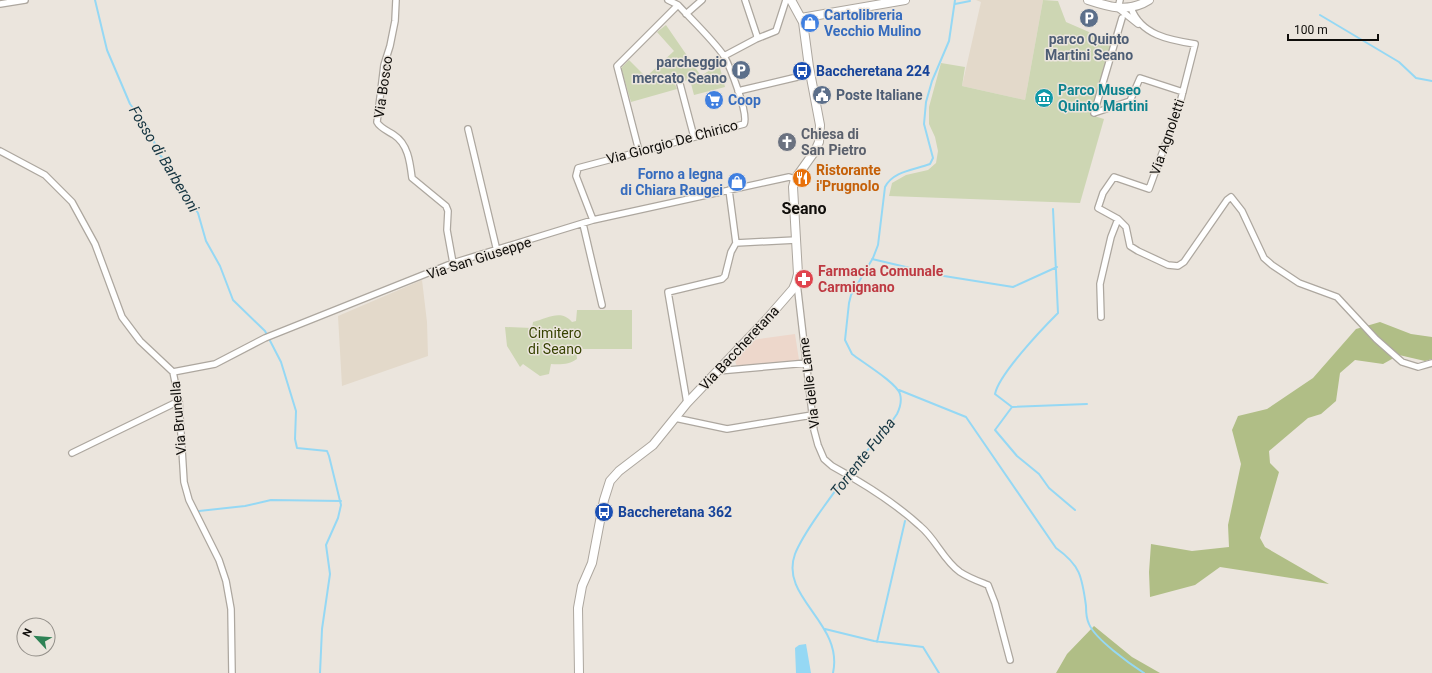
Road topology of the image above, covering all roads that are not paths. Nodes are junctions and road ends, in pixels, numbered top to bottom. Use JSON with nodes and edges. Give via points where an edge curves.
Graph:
{"nodes":[{"id":1,"x":25,"y":0,"type":"edge"},
{"id":2,"x":396,"y":0,"type":"edge"},
{"id":3,"x":668,"y":0,"type":"edge"},
{"id":4,"x":702,"y":0,"type":"edge"},
{"id":5,"x":745,"y":0,"type":"edge"},
{"id":6,"x":786,"y":0,"type":"edge"},
{"id":7,"x":791,"y":0,"type":"edge"},
{"id":8,"x":905,"y":0,"type":"edge"},
{"id":9,"x":1088,"y":0,"type":"edge"},
{"id":10,"x":1149,"y":0,"type":"edge"},
{"id":11,"x":884,"y":1,"type":"edge"},
{"id":12,"x":867,"y":3,"type":"edge"},
{"id":13,"x":0,"y":4,"type":"edge"},
{"id":14,"x":1119,"y":4,"type":"edge"},
{"id":15,"x":678,"y":5,"type":"junction"},
{"id":16,"x":1131,"y":8,"type":"junction"},
{"id":17,"x":686,"y":14,"type":"junction"},
{"id":18,"x":801,"y":18,"type":"junction"},
{"id":19,"x":1122,"y":18,"type":"dead end"},
{"id":20,"x":1142,"y":26,"type":"junction"},
{"id":21,"x":756,"y":37,"type":"junction"},
{"id":22,"x":724,"y":56,"type":"junction"},
{"id":23,"x":810,"y":74,"type":"junction"},
{"id":24,"x":680,"y":84,"type":"dead end"},
{"id":25,"x":738,"y":91,"type":"junction"},
{"id":26,"x":1183,"y":92,"type":"junction"},
{"id":27,"x":468,"y":129,"type":"dead end"},
{"id":28,"x":694,"y":137,"type":"junction"},
{"id":29,"x":0,"y":151,"type":"edge"},
{"id":30,"x":639,"y":151,"type":"junction"},
{"id":31,"x":793,"y":179,"type":"junction"},
{"id":32,"x":729,"y":190,"type":"junction"},
{"id":33,"x":1118,"y":219,"type":"junction"},
{"id":34,"x":593,"y":220,"type":"junction"},
{"id":35,"x":582,"y":224,"type":"junction"},
{"id":36,"x":796,"y":240,"type":"junction"},
{"id":37,"x":736,"y":243,"type":"junction"},
{"id":38,"x":497,"y":251,"type":"junction"},
{"id":39,"x":453,"y":263,"type":"junction"},
{"id":40,"x":796,"y":282,"type":"junction"},
{"id":41,"x":602,"y":305,"type":"dead end"},
{"id":42,"x":1101,"y":317,"type":"dead end"},
{"id":43,"x":807,"y":362,"type":"junction"},
{"id":44,"x":1432,"y":363,"type":"edge"},
{"id":45,"x":718,"y":371,"type":"junction"},
{"id":46,"x":173,"y":372,"type":"junction"},
{"id":47,"x":179,"y":401,"type":"junction"},
{"id":48,"x":687,"y":403,"type":"junction"},
{"id":49,"x":812,"y":415,"type":"junction"},
{"id":50,"x":675,"y":418,"type":"junction"},
{"id":51,"x":72,"y":453,"type":"dead end"},
{"id":52,"x":1010,"y":660,"type":"dead end"},
{"id":53,"x":232,"y":673,"type":"edge"},
{"id":54,"x":579,"y":673,"type":"edge"}],
"edges":[{"from":1,"to":13,"type":"street"},
{"from":2,"to":39,"type":"street","name":"Via Bosco","via":[[395,21],[384,65],[376,122],[402,143],[409,156],[412,178],[446,206]]},
{"from":3,"to":15,"type":"street"},
{"from":4,"to":17,"type":"street"},
{"from":5,"to":21,"type":"street"},
{"from":6,"to":21,"type":"street","via":[[776,31]]},
{"from":7,"to":18,"type":"street"},
{"from":8,"to":11,"type":"street"},
{"from":9,"to":14,"type":"street"},
{"from":10,"to":16,"type":"street"},
{"from":11,"to":12,"type":"street"},
{"from":12,"to":18,"type":"street"},
{"from":14,"to":16,"type":"street"},
{"from":14,"to":20,"type":"street","name":"Via Agnoletti","via":[[1130,19]]},
{"from":15,"to":17,"type":"street","name":"Via Giorgio De Chirico"},
{"from":15,"to":30,"type":"street","via":[[617,66]]},
{"from":16,"to":20,"type":"street","name":"Via Agnoletti"},
{"from":17,"to":22,"type":"street","name":"Via Giorgio De Chirico"},
{"from":18,"to":23,"type":"street"},
{"from":19,"to":26,"type":"street","via":[[1094,113],[1130,100],[1140,78]]},
{"from":20,"to":26,"type":"street","name":"Via Agnoletti","via":[[1159,36],[1196,44]]},
{"from":21,"to":22,"type":"street"},
{"from":22,"to":25,"type":"street","name":"Via Giorgio De Chirico"},
{"from":23,"to":25,"type":"street"},
{"from":23,"to":31,"type":"street","via":[[820,133],[815,151]]},
{"from":24,"to":28,"type":"street"},
{"from":25,"to":28,"type":"street","name":"Via Giorgio De Chirico","via":[[746,117],[744,124]]},
{"from":26,"to":33,"type":"street","name":"Via Agnoletti","via":[[1149,189],[1114,177],[1103,193],[1098,208]]},
{"from":27,"to":38,"type":"street"},
{"from":28,"to":30,"type":"street","name":"Via Giorgio De Chirico"},
{"from":29,"to":46,"type":"street","name":"Via Brunella","via":[[45,175],[72,202],[95,244],[122,317],[140,341]]},
{"from":30,"to":34,"type":"street","name":"Via Giorgio De Chirico","via":[[578,168],[576,176]]},
{"from":31,"to":32,"type":"street","name":"Via San Giuseppe"},
{"from":31,"to":36,"type":"street"},
{"from":32,"to":34,"type":"street","name":"Via San Giuseppe"},
{"from":32,"to":37,"type":"street"},
{"from":33,"to":42,"type":"street","via":[[1100,284]]},
{"from":33,"to":44,"type":"street","via":[[1126,227],[1130,246],[1168,265],[1178,266],[1184,262],[1231,197],[1242,211],[1264,258],[1299,283],[1337,297],[1402,362],[1418,367]]},
{"from":34,"to":35,"type":"street","name":"Via San Giuseppe"},
{"from":35,"to":38,"type":"street","name":"Via San Giuseppe"},
{"from":35,"to":41,"type":"street"},
{"from":36,"to":37,"type":"street"},
{"from":36,"to":40,"type":"street"},
{"from":37,"to":48,"type":"street","via":[[730,252],[725,276],[722,279],[668,292]]},
{"from":38,"to":39,"type":"street","name":"Via San Giuseppe"},
{"from":39,"to":46,"type":"street","name":"Via San Giuseppe","via":[[265,338],[215,364]]},
{"from":40,"to":43,"type":"street","name":"Via delle Lame"},
{"from":40,"to":45,"type":"street","name":"Via Baccheretana","via":[[789,295]]},
{"from":43,"to":45,"type":"street"},
{"from":43,"to":49,"type":"street","name":"Via delle Lame"},
{"from":45,"to":48,"type":"street","name":"Via Baccheretana"},
{"from":46,"to":47,"type":"street","name":"Via Brunella"},
{"from":47,"to":51,"type":"street"},
{"from":47,"to":53,"type":"street","name":"Via Brunella","via":[[184,482],[189,500],[219,560],[226,581],[231,609]]},
{"from":48,"to":50,"type":"street","name":"Via Baccheretana"},
{"from":49,"to":50,"type":"street","via":[[727,429]]},
{"from":49,"to":52,"type":"street","name":"Via delle Lame","via":[[818,445],[824,459],[922,527],[959,571],[988,584]]},
{"from":50,"to":54,"type":"street","name":"Via Baccheretana","via":[[653,446],[619,471],[607,488],[592,563],[582,586],[578,608]]}]}
